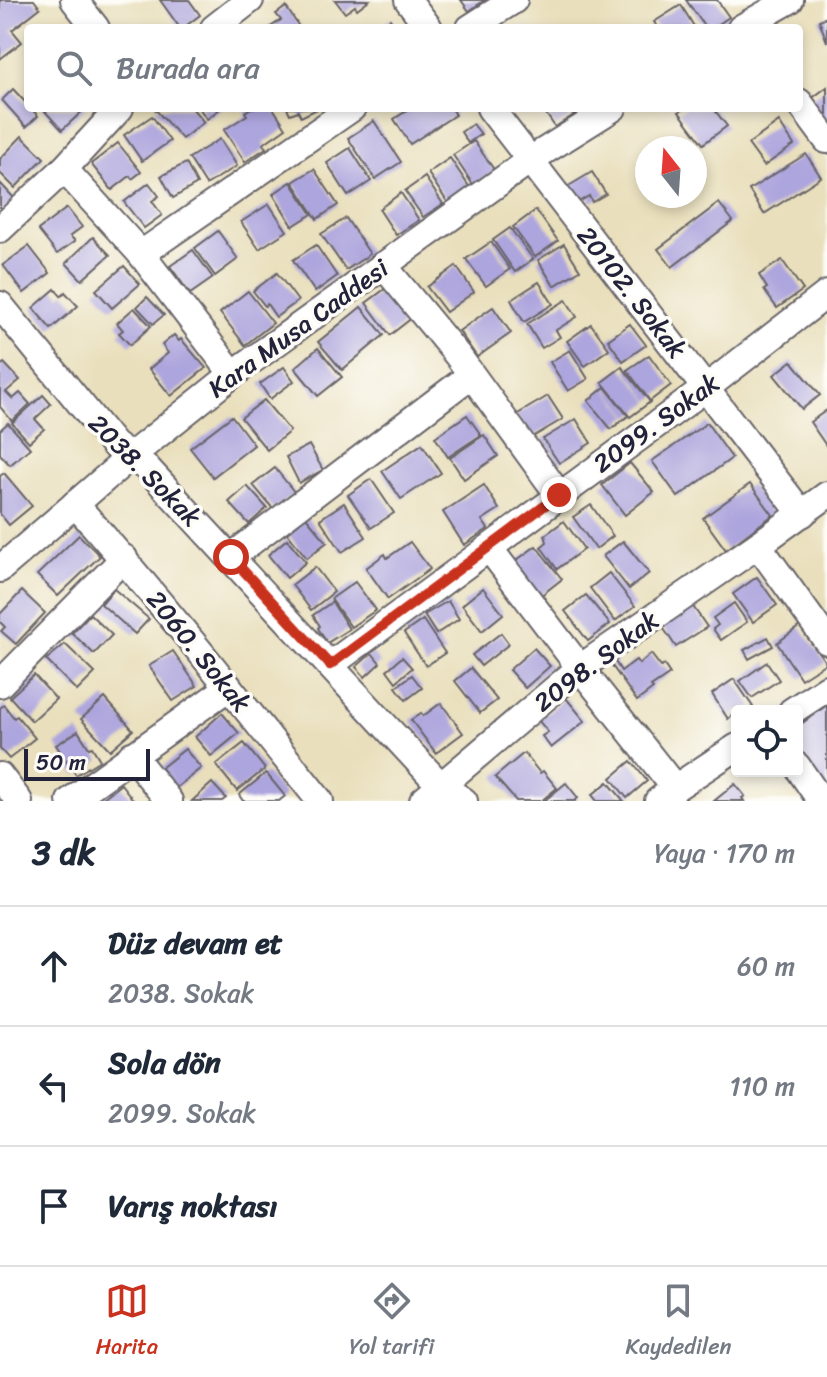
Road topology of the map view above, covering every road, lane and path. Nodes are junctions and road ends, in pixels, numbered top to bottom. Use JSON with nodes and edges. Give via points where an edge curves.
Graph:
{"nodes":[{"id":1,"x":74,"y":0,"type":"edge"},
{"id":2,"x":250,"y":0,"type":"edge"},
{"id":3,"x":408,"y":0,"type":"edge"},
{"id":4,"x":514,"y":0,"type":"edge"},
{"id":5,"x":790,"y":0,"type":"edge"},
{"id":6,"x":93,"y":24,"type":"edge"},
{"id":7,"x":219,"y":24,"type":"edge"},
{"id":8,"x":426,"y":24,"type":"edge"},
{"id":9,"x":476,"y":24,"type":"edge"},
{"id":10,"x":749,"y":24,"type":"edge"},
{"id":11,"x":803,"y":107,"type":"edge"},
{"id":12,"x":116,"y":112,"type":"edge"},
{"id":13,"x":346,"y":112,"type":"edge"},
{"id":14,"x":493,"y":112,"type":"edge"},
{"id":15,"x":607,"y":112,"type":"edge"},
{"id":16,"x":827,"y":140,"type":"edge"},
{"id":17,"x":530,"y":160,"type":"junction"},
{"id":18,"x":64,"y":169,"type":"junction"},
{"id":19,"x":0,"y":229,"type":"edge"},
{"id":20,"x":141,"y":254,"type":"junction"},
{"id":21,"x":383,"y":265,"type":"junction"},
{"id":22,"x":827,"y":294,"type":"edge"},
{"id":23,"x":1,"y":308,"type":"edge"},
{"id":24,"x":233,"y":374,"type":"junction"},
{"id":25,"x":471,"y":375,"type":"junction"},
{"id":26,"x":706,"y":388,"type":"junction"},
{"id":27,"x":131,"y":456,"type":"junction"},
{"id":28,"x":559,"y":495,"type":"junction"},
{"id":29,"x":827,"y":495,"type":"edge"},
{"id":30,"x":75,"y":504,"type":"junction"},
{"id":31,"x":802,"y":514,"type":"junction"},
{"id":32,"x":758,"y":545,"type":"junction"},
{"id":33,"x":489,"y":548,"type":"junction"},
{"id":34,"x":231,"y":557,"type":"junction"},
{"id":35,"x":124,"y":558,"type":"junction"},
{"id":36,"x":0,"y":569,"type":"edge"},
{"id":37,"x":827,"y":641,"type":"edge"},
{"id":38,"x":330,"y":665,"type":"junction"},
{"id":39,"x":580,"y":668,"type":"junction"},
{"id":40,"x":0,"y":684,"type":"edge"},
{"id":41,"x":229,"y":687,"type":"junction"},
{"id":42,"x":827,"y":688,"type":"edge"},
{"id":43,"x":801,"y":705,"type":"edge"},
{"id":44,"x":731,"y":751,"type":"edge"},
{"id":45,"x":132,"y":755,"type":"junction"},
{"id":46,"x":803,"y":775,"type":"edge"},
{"id":47,"x":0,"y":776,"type":"edge"},
{"id":48,"x":432,"y":793,"type":"edge"},
{"id":49,"x":666,"y":794,"type":"edge"},
{"id":50,"x":19,"y":801,"type":"edge"},
{"id":51,"x":70,"y":801,"type":"edge"},
{"id":52,"x":169,"y":801,"type":"edge"},
{"id":53,"x":320,"y":801,"type":"edge"},
{"id":54,"x":464,"y":801,"type":"edge"},
{"id":55,"x":821,"y":801,"type":"edge"}],
"edges":[{"from":1,"to":6,"type":"street"},
{"from":2,"to":7,"type":"street"},
{"from":3,"to":8,"type":"street"},
{"from":4,"to":9,"type":"street"},
{"from":5,"to":10,"type":"street"},
{"from":11,"to":16,"type":"street"},
{"from":12,"to":18,"type":"street"},
{"from":13,"to":20,"type":"street"},
{"from":14,"to":17,"type":"street","name":"20102. Sokak"},
{"from":15,"to":17,"type":"street","name":"Kara Musa Caddesi"},
{"from":17,"to":21,"type":"street","name":"Kara Musa Caddesi"},
{"from":17,"to":26,"type":"street","name":"20102. Sokak"},
{"from":18,"to":19,"type":"street"},
{"from":18,"to":20,"type":"street"},
{"from":20,"to":24,"type":"street"},
{"from":21,"to":24,"type":"street","name":"Kara Musa Caddesi"},
{"from":21,"to":25,"type":"street"},
{"from":22,"to":26,"type":"street","name":"2099. Sokak"},
{"from":23,"to":27,"type":"street","name":"2038. Sokak","via":[[114,445]]},
{"from":24,"to":27,"type":"street","name":"Kara Musa Caddesi"},
{"from":25,"to":28,"type":"street"},
{"from":25,"to":34,"type":"street"},
{"from":26,"to":28,"type":"street","name":"2099. Sokak"},
{"from":26,"to":31,"type":"street","name":"20102. Sokak"},
{"from":27,"to":30,"type":"street","name":"Kara Musa Caddesi"},
{"from":27,"to":34,"type":"street","name":"2038. Sokak"},
{"from":28,"to":33,"type":"street","name":"2099. Sokak"},
{"from":29,"to":31,"type":"street","name":"2098. Sokak"},
{"from":30,"to":35,"type":"street","name":"2060. Sokak"},
{"from":30,"to":36,"type":"street","name":"Kara Musa Caddesi"},
{"from":31,"to":32,"type":"street","name":"2098. Sokak"},
{"from":32,"to":37,"type":"street"},
{"from":32,"to":39,"type":"street","name":"2098. Sokak"},
{"from":33,"to":38,"type":"street","name":"2099. Sokak"},
{"from":33,"to":39,"type":"street"},
{"from":34,"to":38,"type":"street","name":"2038. Sokak"},
{"from":35,"to":40,"type":"street"},
{"from":35,"to":41,"type":"street","name":"2060. Sokak"},
{"from":38,"to":48,"type":"street","name":"2038. Sokak"},
{"from":39,"to":48,"type":"street","name":"2098. Sokak"},
{"from":39,"to":49,"type":"street"},
{"from":41,"to":45,"type":"street"},
{"from":41,"to":53,"type":"street","name":"2060. Sokak"},
{"from":42,"to":43,"type":"street"},
{"from":44,"to":49,"type":"street"},
{"from":45,"to":51,"type":"street"},
{"from":45,"to":52,"type":"street"},
{"from":46,"to":55,"type":"street"},
{"from":47,"to":50,"type":"street"},
{"from":48,"to":54,"type":"street","name":"2038. Sokak"}]}
